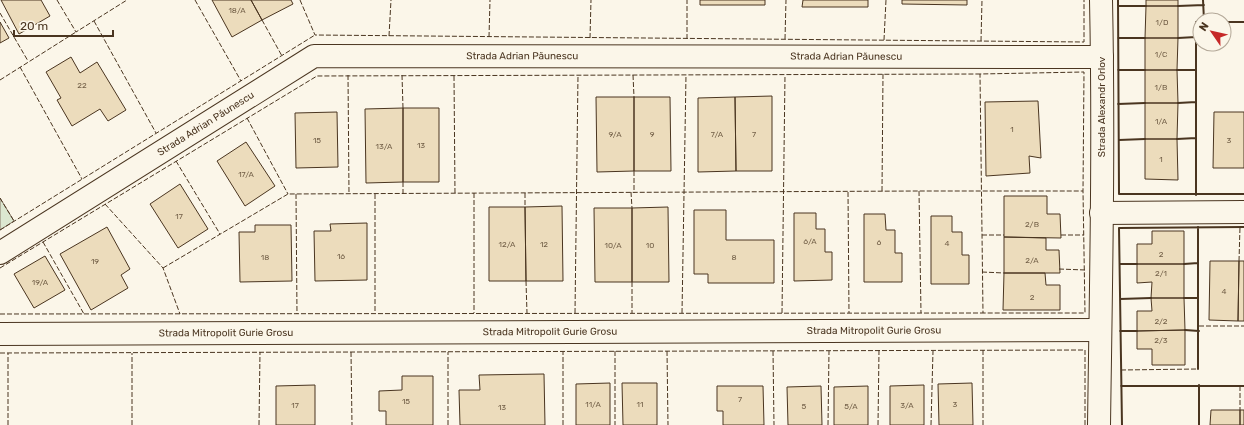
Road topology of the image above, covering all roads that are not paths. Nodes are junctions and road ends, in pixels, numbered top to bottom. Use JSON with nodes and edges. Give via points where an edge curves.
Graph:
{"nodes":[{"id":1,"x":1101,"y":0,"type":"edge"},
{"id":2,"x":1102,"y":57,"type":"junction"},
{"id":3,"x":1244,"y":212,"type":"edge"},
{"id":4,"x":1101,"y":213,"type":"junction"},
{"id":5,"x":0,"y":253,"type":"edge"},
{"id":6,"x":1100,"y":330,"type":"junction"},
{"id":7,"x":0,"y":334,"type":"edge"},
{"id":8,"x":1099,"y":425,"type":"edge"}],
"edges":[{"from":1,"to":2,"type":"street","name":"Strada Alexandr Orlov"},
{"from":2,"to":4,"type":"street","name":"Strada Alexandr Orlov"},
{"from":2,"to":5,"type":"street","name":"Strada Adrian Păunescu","via":[[314,56]]},
{"from":3,"to":4,"type":"street"},
{"from":4,"to":6,"type":"street","name":"Strada Alexandr Orlov"},
{"from":6,"to":7,"type":"street","name":"Strada Mitropolit Gurie Grosu"},
{"from":6,"to":8,"type":"street","name":"Strada Alexandr Orlov"}]}
